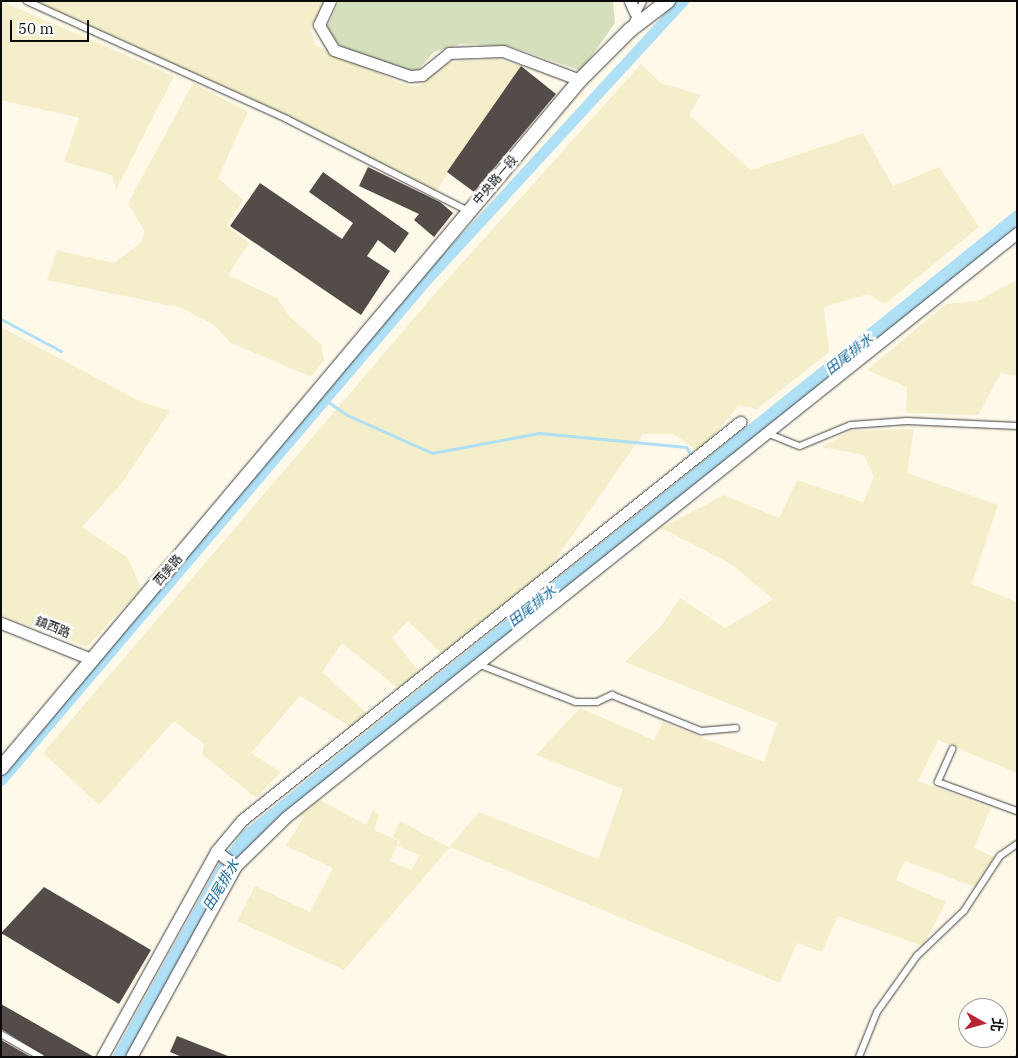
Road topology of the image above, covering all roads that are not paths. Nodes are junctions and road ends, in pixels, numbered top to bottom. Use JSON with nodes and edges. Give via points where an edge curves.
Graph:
{"nodes":[{"id":1,"x":26,"y":1,"type":"edge"},
{"id":2,"x":330,"y":1,"type":"edge"},
{"id":3,"x":643,"y":1,"type":"edge"},
{"id":4,"x":668,"y":1,"type":"edge"},
{"id":5,"x":633,"y":6,"type":"edge"},
{"id":6,"x":630,"y":30,"type":"junction"},
{"id":7,"x":580,"y":80,"type":"junction"},
{"id":8,"x":468,"y":211,"type":"junction"},
{"id":9,"x":1017,"y":233,"type":"edge"},
{"id":10,"x":333,"y":372,"type":"joint"},
{"id":11,"x":740,"y":422,"type":"dead end"},
{"id":12,"x":1017,"y":426,"type":"edge"},
{"id":13,"x":767,"y":433,"type":"junction"},
{"id":14,"x":1,"y":623,"type":"edge"},
{"id":15,"x":93,"y":660,"type":"junction"},
{"id":16,"x":478,"y":664,"type":"junction"},
{"id":17,"x":736,"y":728,"type":"dead end"},
{"id":18,"x":953,"y":749,"type":"dead end"},
{"id":19,"x":1,"y":768,"type":"edge"},
{"id":20,"x":1017,"y":811,"type":"edge"},
{"id":21,"x":1017,"y":844,"type":"edge"},
{"id":22,"x":216,"y":852,"type":"junction"},
{"id":23,"x":236,"y":866,"type":"junction"},
{"id":24,"x":1,"y":1034,"type":"edge"},
{"id":25,"x":41,"y":1057,"type":"edge"},
{"id":26,"x":102,"y":1057,"type":"edge"},
{"id":27,"x":131,"y":1057,"type":"edge"},
{"id":28,"x":859,"y":1057,"type":"edge"}],
"edges":[{"from":1,"to":8,"type":"lane","via":[[287,119]]},
{"from":2,"to":7,"type":"street","via":[[319,25],[334,50],[410,76],[422,74],[449,53],[503,51]]},
{"from":3,"to":5,"type":"lane"},
{"from":4,"to":6,"type":"street","name":"中央路一段"},
{"from":5,"to":6,"type":"lane"},
{"from":6,"to":7,"type":"street","name":"中央路一段"},
{"from":7,"to":8,"type":"street","name":"中央路一段"},
{"from":8,"to":10,"type":"street","name":"中央路一段"},
{"from":9,"to":13,"type":"street"},
{"from":10,"to":15,"type":"street","name":"西美路"},
{"from":11,"to":22,"type":"street","via":[[242,820]]},
{"from":12,"to":13,"type":"lane","via":[[908,421],[852,425],[800,446]]},
{"from":13,"to":16,"type":"street"},
{"from":14,"to":15,"type":"street","name":"鎮西路"},
{"from":15,"to":19,"type":"street","name":"西美路"},
{"from":16,"to":17,"type":"lane","via":[[576,702],[597,702],[612,694],[701,731]]},
{"from":16,"to":23,"type":"street","via":[[286,817]]},
{"from":18,"to":20,"type":"lane","via":[[938,782]]},
{"from":21,"to":28,"type":"lane","via":[[1000,856],[964,911],[918,956],[877,1012]]},
{"from":22,"to":23,"type":"street"},
{"from":22,"to":26,"type":"street"},
{"from":23,"to":27,"type":"street"},
{"from":24,"to":25,"type":"lane"}]}
